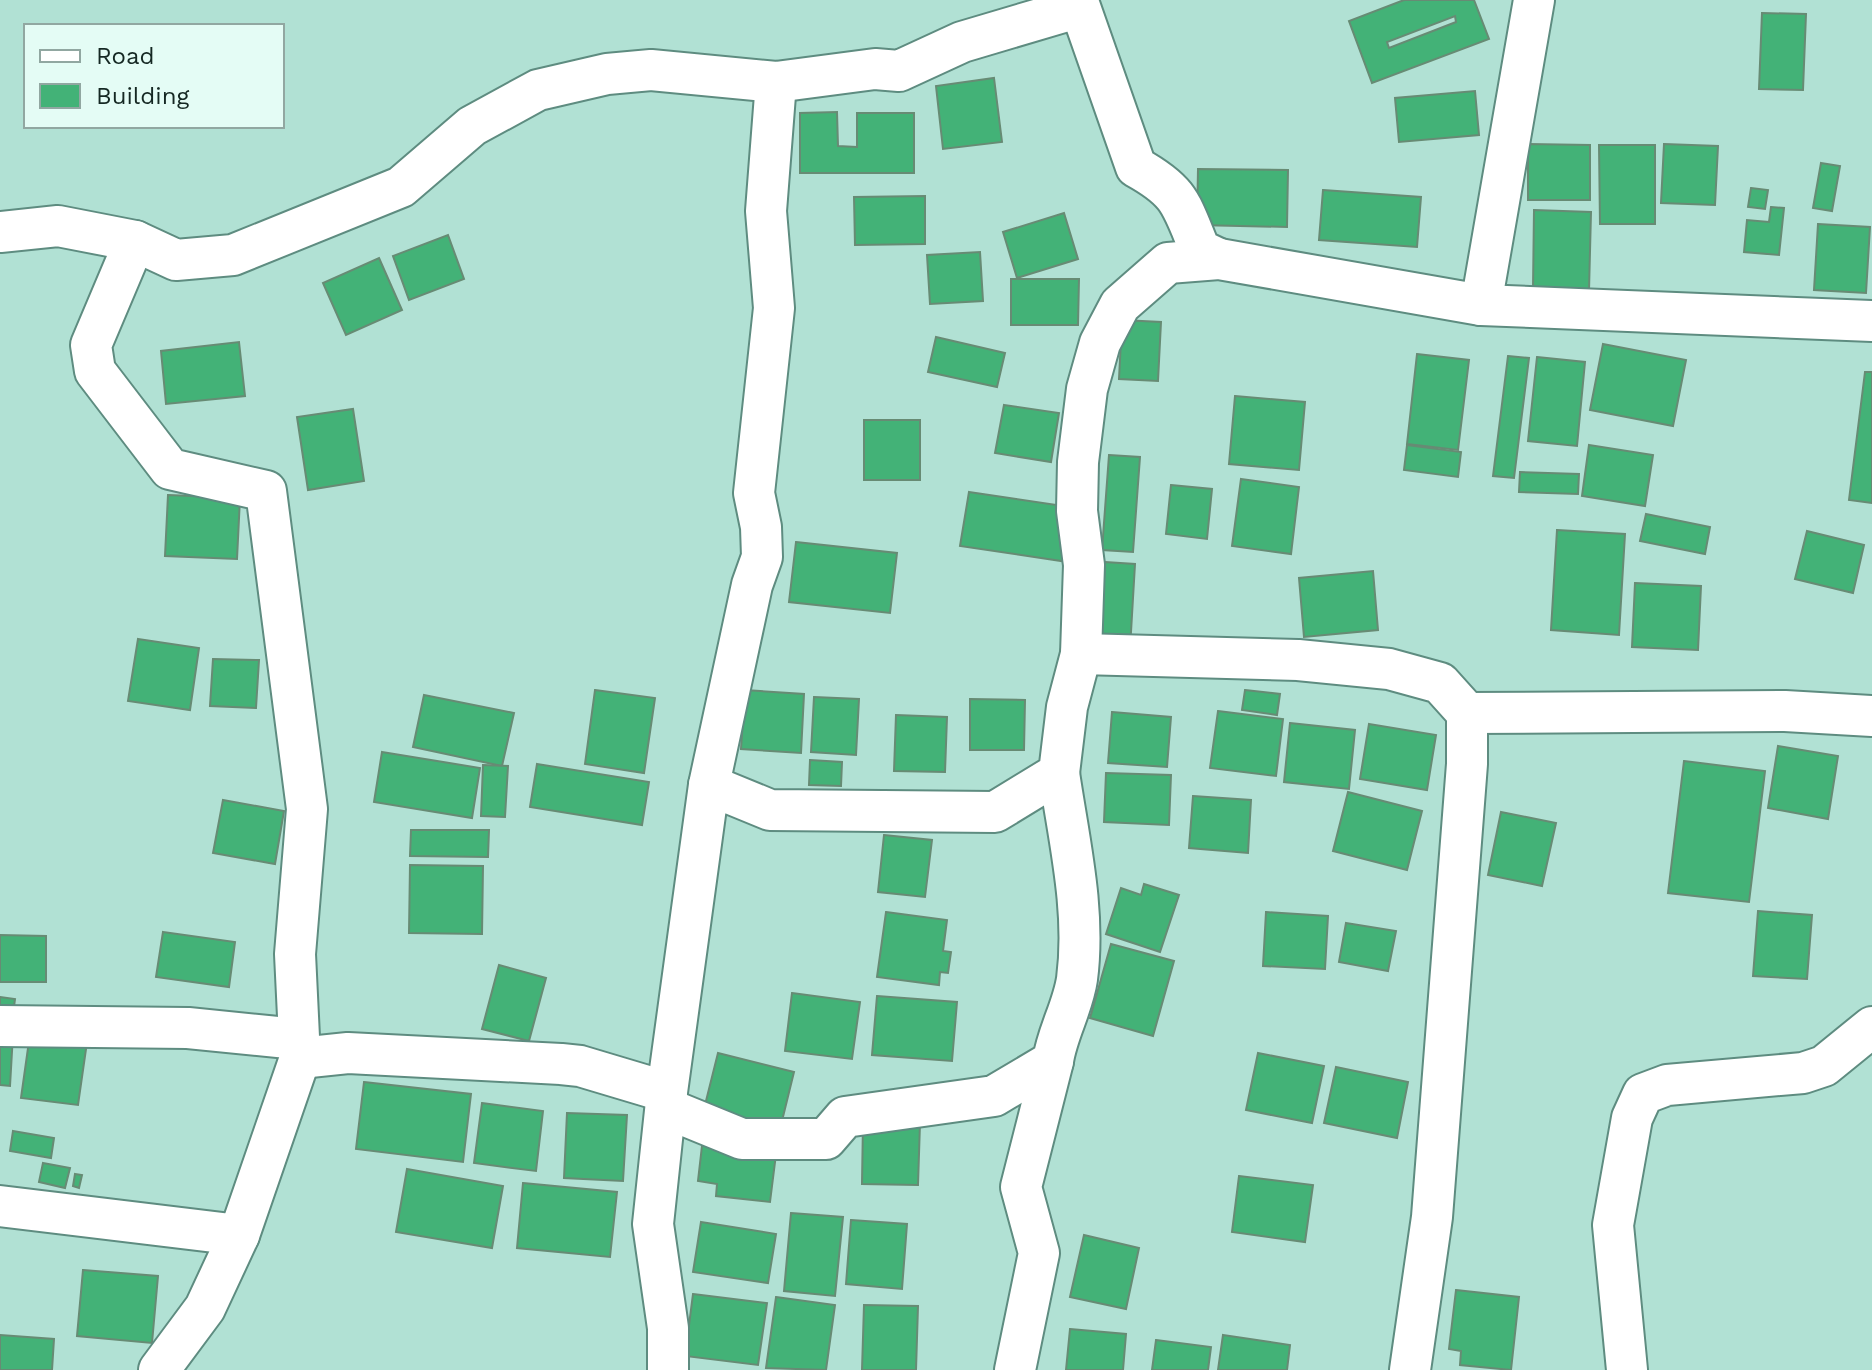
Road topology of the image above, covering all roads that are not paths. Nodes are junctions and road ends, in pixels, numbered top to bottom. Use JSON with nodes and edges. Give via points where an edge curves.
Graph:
{"nodes":[{"id":1,"x":1534,"y":0,"type":"edge"},
{"id":2,"x":1083,"y":4,"type":"edge"},
{"id":3,"x":776,"y":82,"type":"junction"},
{"id":4,"x":0,"y":232,"type":"edge"},
{"id":5,"x":135,"y":241,"type":"junction"},
{"id":6,"x":1219,"y":259,"type":"junction"},
{"id":7,"x":1481,"y":305,"type":"junction"},
{"id":8,"x":1872,"y":321,"type":"edge"},
{"id":9,"x":1081,"y":654,"type":"junction"},
{"id":10,"x":1467,"y":713,"type":"junction"},
{"id":11,"x":1872,"y":716,"type":"edge"},
{"id":12,"x":1059,"y":773,"type":"junction"},
{"id":13,"x":709,"y":785,"type":"junction"},
{"id":14,"x":0,"y":1026,"type":"edge"},
{"id":15,"x":1872,"y":1027,"type":"edge"},
{"id":16,"x":299,"y":1049,"type":"junction"},
{"id":17,"x":1053,"y":1061,"type":"junction"},
{"id":18,"x":667,"y":1100,"type":"junction"},
{"id":19,"x":0,"y":1206,"type":"edge"},
{"id":20,"x":239,"y":1235,"type":"junction"},
{"id":21,"x":159,"y":1370,"type":"edge"},
{"id":22,"x":668,"y":1370,"type":"edge"},
{"id":23,"x":1015,"y":1370,"type":"edge"},
{"id":24,"x":1410,"y":1370,"type":"edge"},
{"id":25,"x":1627,"y":1370,"type":"edge"}],
"edges":[{"from":1,"to":7,"type":"street"},
{"from":2,"to":3,"type":"street","via":[[962,42],[899,71],[875,69]]},
{"from":2,"to":6,"type":"street","via":[[1136,167],[1168,184],[1200,250]]},
{"from":3,"to":5,"type":"street","via":[[651,70],[538,90],[472,126],[401,187],[233,255],[176,260]]},
{"from":3,"to":13,"type":"street","via":[[766,211],[774,308],[754,493],[762,557]]},
{"from":4,"to":5,"type":"street","via":[[58,226]]},
{"from":5,"to":16,"type":"street","via":[[91,345],[95,371],[170,469],[266,491],[307,809],[295,954]]},
{"from":6,"to":7,"type":"street"},
{"from":6,"to":9,"type":"street","via":[[1160,267],[1120,305],[1100,343],[1087,389],[1078,462],[1084,565]]},
{"from":7,"to":8,"type":"street"},
{"from":9,"to":10,"type":"street","via":[[1298,660],[1389,669],[1440,683]]},
{"from":9,"to":12,"type":"street","via":[[1067,707]]},
{"from":10,"to":11,"type":"street","via":[[1785,711]]},
{"from":10,"to":24,"type":"street","via":[[1432,1217]]},
{"from":12,"to":13,"type":"street","via":[[995,812],[770,810]]},
{"from":12,"to":17,"type":"street","via":[[1080,906],[1077,982],[1056,1036]]},
{"from":13,"to":18,"type":"street"},
{"from":14,"to":16,"type":"street","via":[[188,1028]]},
{"from":15,"to":25,"type":"street","via":[[1824,1066],[1803,1073],[1667,1085],[1643,1094],[1632,1118],[1613,1225]]},
{"from":16,"to":18,"type":"street","via":[[570,1065]]},
{"from":16,"to":20,"type":"street"},
{"from":17,"to":18,"type":"street","via":[[994,1096],[845,1117],[826,1139],[742,1139]]},
{"from":17,"to":23,"type":"street","via":[[1021,1187],[1039,1253]]},
{"from":18,"to":22,"type":"street","via":[[653,1224],[668,1328]]},
{"from":19,"to":20,"type":"street"},
{"from":20,"to":21,"type":"street","via":[[205,1308]]}]}
